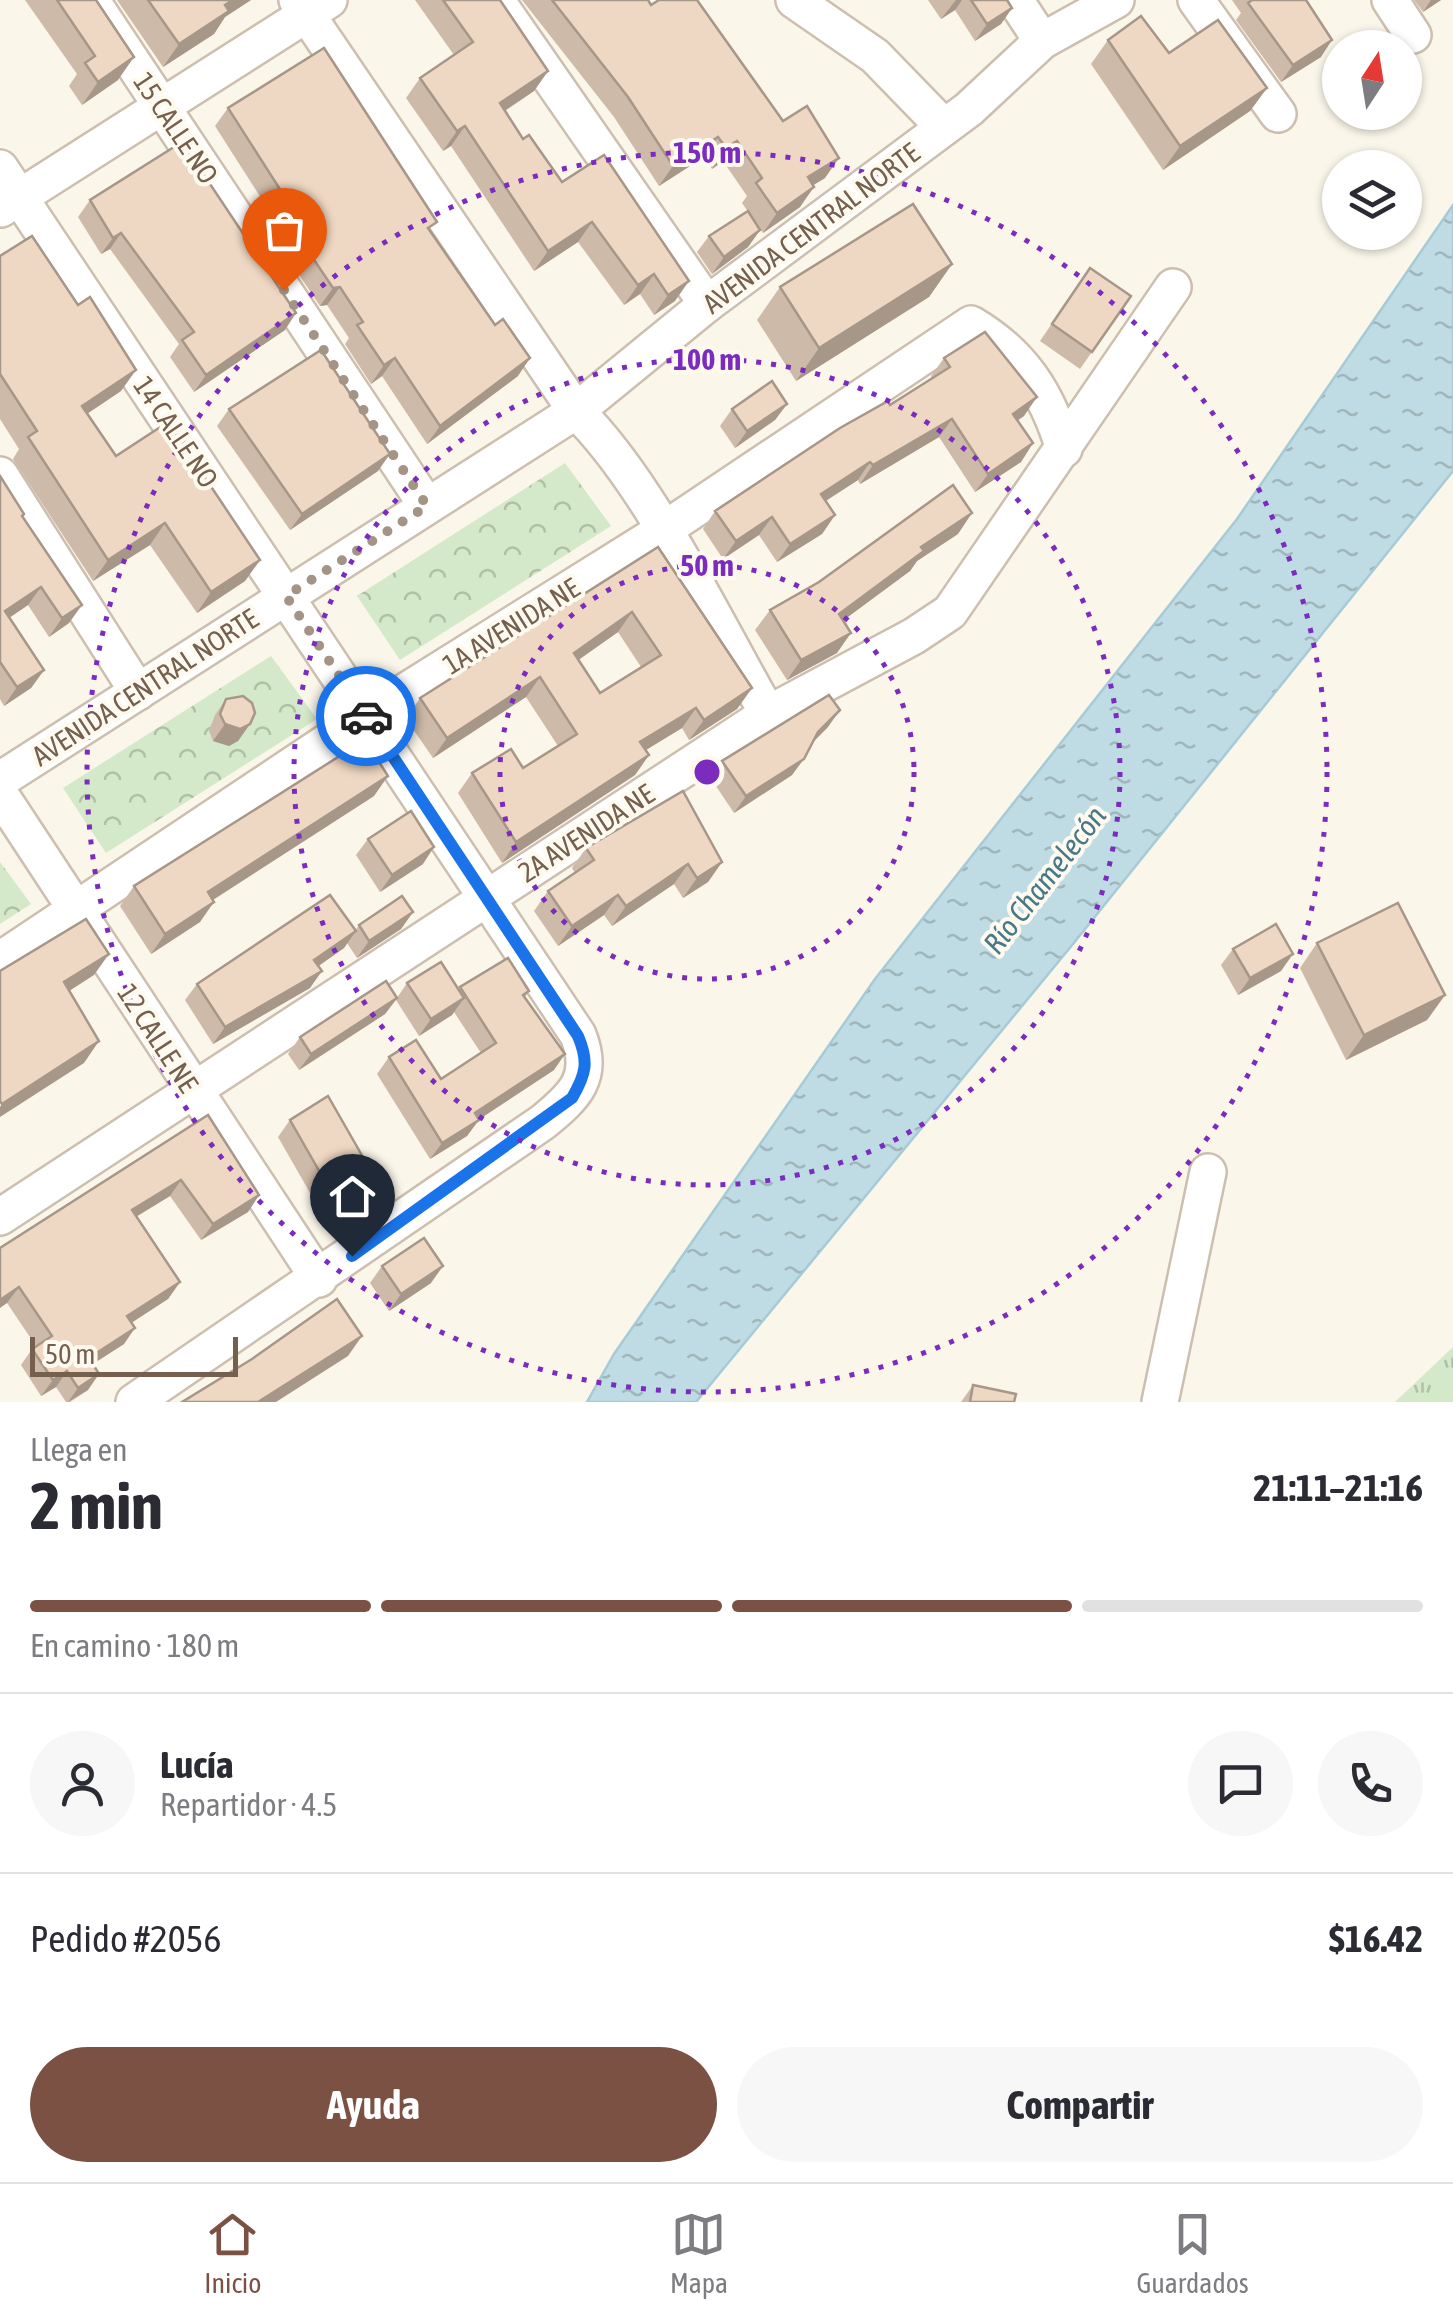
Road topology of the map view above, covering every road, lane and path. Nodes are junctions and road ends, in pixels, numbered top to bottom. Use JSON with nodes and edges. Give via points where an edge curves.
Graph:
{"nodes":[{"id":1,"x":91,"y":0,"type":"edge"},
{"id":2,"x":496,"y":0,"type":"edge"},
{"id":3,"x":794,"y":0,"type":"edge"},
{"id":4,"x":1015,"y":0,"type":"edge"},
{"id":5,"x":1116,"y":0,"type":"edge"},
{"id":6,"x":1196,"y":0,"type":"edge"},
{"id":7,"x":1390,"y":0,"type":"edge"},
{"id":8,"x":311,"y":5,"type":"edge"},
{"id":9,"x":1410,"y":30,"type":"edge"},
{"id":10,"x":1042,"y":41,"type":"junction"},
{"id":11,"x":161,"y":105,"type":"junction"},
{"id":12,"x":1278,"y":114,"type":"dead end"},
{"id":13,"x":944,"y":128,"type":"junction"},
{"id":14,"x":6,"y":191,"type":"edge"},
{"id":15,"x":1173,"y":287,"type":"dead end"},
{"id":16,"x":708,"y":304,"type":"junction"},
{"id":17,"x":576,"y":411,"type":"junction"},
{"id":18,"x":1064,"y":449,"type":"junction"},
{"id":19,"x":0,"y":476,"type":"edge"},
{"id":20,"x":427,"y":506,"type":"junction"},
{"id":21,"x":662,"y":531,"type":"junction"},
{"id":22,"x":286,"y":596,"type":"junction"},
{"id":23,"x":138,"y":692,"type":"junction"},
{"id":24,"x":768,"y":714,"type":"junction"},
{"id":25,"x":366,"y":716,"type":"junction"},
{"id":26,"x":0,"y":780,"type":"edge"},
{"id":27,"x":0,"y":794,"type":"edge"},
{"id":28,"x":486,"y":898,"type":"junction"},
{"id":29,"x":75,"y":911,"type":"junction"},
{"id":30,"x":0,"y":960,"type":"edge"},
{"id":31,"x":191,"y":1089,"type":"junction"},
{"id":32,"x":1208,"y":1172,"type":"dead end"},
{"id":33,"x":0,"y":1217,"type":"edge"},
{"id":34,"x":320,"y":1279,"type":"junction"},
{"id":35,"x":134,"y":1402,"type":"edge"},
{"id":36,"x":1160,"y":1402,"type":"edge"}],
"edges":[{"from":1,"to":11,"type":"street","name":"15 CALLE NO"},
{"from":2,"to":16,"type":"street"},
{"from":3,"to":13,"type":"street","via":[[875,56]]},
{"from":4,"to":10,"type":"street"},
{"from":5,"to":10,"type":"street","name":"AVENIDA CENTRAL NORTE"},
{"from":6,"to":12,"type":"street"},
{"from":7,"to":9,"type":"street"},
{"from":8,"to":11,"type":"street"},
{"from":8,"to":17,"type":"street"},
{"from":10,"to":13,"type":"street","name":"AVENIDA CENTRAL NORTE"},
{"from":11,"to":14,"type":"street"},
{"from":11,"to":20,"type":"street","name":"15 CALLE NO"},
{"from":13,"to":16,"type":"street","name":"AVENIDA CENTRAL NORTE"},
{"from":14,"to":22,"type":"street","name":"14 CALLE NO"},
{"from":15,"to":18,"type":"street","name":"2A AVENIDA NE"},
{"from":16,"to":17,"type":"street","name":"AVENIDA CENTRAL NORTE"},
{"from":17,"to":20,"type":"street","name":"AVENIDA CENTRAL NORTE"},
{"from":17,"to":21,"type":"street","via":[[599,433]]},
{"from":18,"to":21,"type":"street","name":"1A AVENIDA NE","via":[[1052,408],[1030,372],[1000,341],[971,324]]},
{"from":18,"to":24,"type":"street","name":"2A AVENIDA NE","via":[[950,612]]},
{"from":19,"to":23,"type":"street"},
{"from":20,"to":22,"type":"street","name":"AVENIDA CENTRAL NORTE"},
{"from":21,"to":24,"type":"street"},
{"from":21,"to":25,"type":"street","name":"1A AVENIDA NE"},
{"from":22,"to":23,"type":"street","name":"AVENIDA CENTRAL NORTE"},
{"from":22,"to":25,"type":"street","name":"14 CALLE NO"},
{"from":23,"to":26,"type":"street","name":"AVENIDA CENTRAL NORTE"},
{"from":24,"to":28,"type":"street","name":"2A AVENIDA NE"},
{"from":25,"to":28,"type":"street","name":"14 CALLE NO"},
{"from":25,"to":29,"type":"street","name":"1A AVENIDA NE"},
{"from":27,"to":29,"type":"street","name":"12 CALLE NE"},
{"from":28,"to":31,"type":"street","name":"2A AVENIDA NE"},
{"from":28,"to":34,"type":"street","name":"14 CALLE NO","via":[[578,1036],[586,1076],[543,1122]]},
{"from":29,"to":30,"type":"street","name":"1A AVENIDA NE"},
{"from":29,"to":31,"type":"street","name":"12 CALLE NE"},
{"from":31,"to":33,"type":"street","name":"2A AVENIDA NE"},
{"from":31,"to":34,"type":"street","name":"12 CALLE NE"},
{"from":32,"to":36,"type":"street"},
{"from":34,"to":35,"type":"street"}]}
